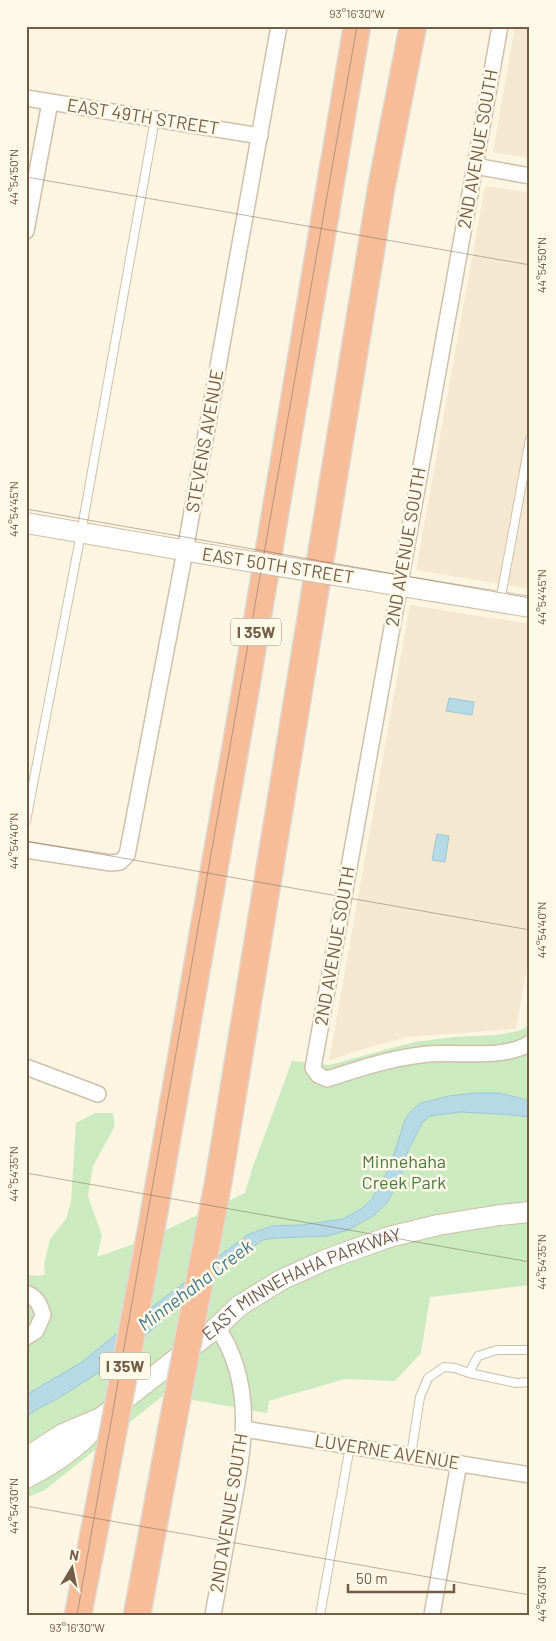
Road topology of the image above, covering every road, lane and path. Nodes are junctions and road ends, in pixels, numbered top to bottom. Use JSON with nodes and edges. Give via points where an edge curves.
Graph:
{"nodes":[{"id":1,"x":279,"y":26,"type":"edge"},
{"id":2,"x":358,"y":26,"type":"edge"},
{"id":3,"x":413,"y":26,"type":"edge"},
{"id":4,"x":500,"y":26,"type":"edge"},
{"id":5,"x":26,"y":98,"type":"edge"},
{"id":6,"x":50,"y":102,"type":"junction"},
{"id":7,"x":155,"y":119,"type":"junction"},
{"id":8,"x":260,"y":136,"type":"junction"},
{"id":9,"x":475,"y":166,"type":"junction"},
{"id":10,"x":530,"y":176,"type":"edge"},
{"id":11,"x":26,"y":232,"type":"edge"},
{"id":12,"x":530,"y":439,"type":"edge"},
{"id":13,"x":26,"y":523,"type":"edge"},
{"id":14,"x":81,"y":533,"type":"junction"},
{"id":15,"x":185,"y":551,"type":"junction"},
{"id":16,"x":400,"y":586,"type":"junction"},
{"id":17,"x":500,"y":602,"type":"junction"},
{"id":18,"x":530,"y":607,"type":"edge"},
{"id":19,"x":26,"y":821,"type":"edge"},
{"id":20,"x":26,"y":850,"type":"edge"},
{"id":21,"x":530,"y":1043,"type":"edge"},
{"id":22,"x":26,"y":1067,"type":"edge"},
{"id":23,"x":98,"y":1094,"type":"dead end"},
{"id":24,"x":530,"y":1212,"type":"edge"},
{"id":25,"x":26,"y":1294,"type":"edge"},
{"id":26,"x":217,"y":1327,"type":"junction"},
{"id":27,"x":31,"y":1334,"type":"edge"},
{"id":28,"x":530,"y":1350,"type":"edge"},
{"id":29,"x":469,"y":1373,"type":"junction"},
{"id":30,"x":530,"y":1382,"type":"edge"},
{"id":31,"x":101,"y":1418,"type":"junction"},
{"id":32,"x":244,"y":1429,"type":"junction"},
{"id":33,"x":350,"y":1446,"type":"junction"},
{"id":34,"x":411,"y":1455,"type":"junction"},
{"id":35,"x":26,"y":1458,"type":"edge"},
{"id":36,"x":459,"y":1463,"type":"junction"},
{"id":37,"x":530,"y":1475,"type":"edge"},
{"id":38,"x":26,"y":1478,"type":"edge"},
{"id":39,"x":78,"y":1615,"type":"edge"},
{"id":40,"x":137,"y":1615,"type":"edge"},
{"id":41,"x":212,"y":1615,"type":"edge"},
{"id":42,"x":320,"y":1615,"type":"edge"},
{"id":43,"x":432,"y":1615,"type":"edge"}],
"edges":[{"from":1,"to":8,"type":"street","name":"STEVENS AVENUE"},
{"from":2,"to":39,"type":"highway","number":"I 35W","bridge":true,"via":[[244,703],[150,1236]]},
{"from":3,"to":40,"type":"highway","number":"I 35W","bridge":true,"via":[[381,189],[219,1178]]},
{"from":4,"to":9,"type":"street","name":"2ND AVENUE SOUTH"},
{"from":5,"to":6,"type":"street","name":"EAST 49TH STREET"},
{"from":6,"to":7,"type":"street","name":"EAST 49TH STREET"},
{"from":6,"to":11,"type":"street"},
{"from":7,"to":8,"type":"street","name":"EAST 49TH STREET"},
{"from":7,"to":14,"type":"lane"},
{"from":8,"to":15,"type":"street","name":"STEVENS AVENUE"},
{"from":9,"to":10,"type":"street"},
{"from":9,"to":16,"type":"street","name":"2ND AVENUE SOUTH"},
{"from":12,"to":17,"type":"lane"},
{"from":13,"to":14,"type":"street","name":"EAST 50TH STREET"},
{"from":14,"to":15,"type":"street","name":"EAST 50TH STREET"},
{"from":14,"to":19,"type":"lane"},
{"from":15,"to":16,"type":"street","name":"EAST 50TH STREET","bridge":true},
{"from":15,"to":20,"type":"street","name":"STEVENS AVENUE","via":[[127,855],[120,862],[111,863]]},
{"from":16,"to":17,"type":"street","name":"EAST 50TH STREET"},
{"from":16,"to":21,"type":"street","name":"2ND AVENUE SOUTH","via":[[313,1068],[318,1076],[328,1079],[422,1054],[515,1051]]},
{"from":17,"to":18,"type":"street","name":"EAST 50TH STREET"},
{"from":22,"to":23,"type":"street"},
{"from":24,"to":26,"type":"street","name":"EAST MINNEHAHA PARKWAY","via":[[438,1225],[368,1243],[281,1280],[238,1306]]},
{"from":25,"to":27,"type":"street","via":[[40,1303],[43,1316]]},
{"from":26,"to":31,"type":"street","name":"EAST MINNEHAHA PARKWAY"},
{"from":26,"to":32,"type":"street","name":"2ND AVENUE SOUTH","via":[[230,1350],[237,1372],[242,1391]]},
{"from":28,"to":29,"type":"lane","via":[[497,1350],[478,1356]]},
{"from":29,"to":30,"type":"lane","via":[[516,1383]]},
{"from":29,"to":34,"type":"lane","via":[[444,1367],[428,1378],[420,1397]]},
{"from":31,"to":35,"type":"street","name":"EAST MINNEHAHA PARKWAY","via":[[63,1434]]},
{"from":31,"to":38,"type":"street","name":"EAST MINNEHAHA PARKWAY","via":[[86,1438]]},
{"from":32,"to":33,"type":"street","name":"LUVERNE AVENUE"},
{"from":32,"to":41,"type":"street","name":"2ND AVENUE SOUTH"},
{"from":33,"to":34,"type":"street","name":"LUVERNE AVENUE"},
{"from":33,"to":42,"type":"lane"},
{"from":34,"to":36,"type":"street","name":"LUVERNE AVENUE"},
{"from":36,"to":37,"type":"street","name":"LUVERNE AVENUE"},
{"from":36,"to":43,"type":"street"}]}
